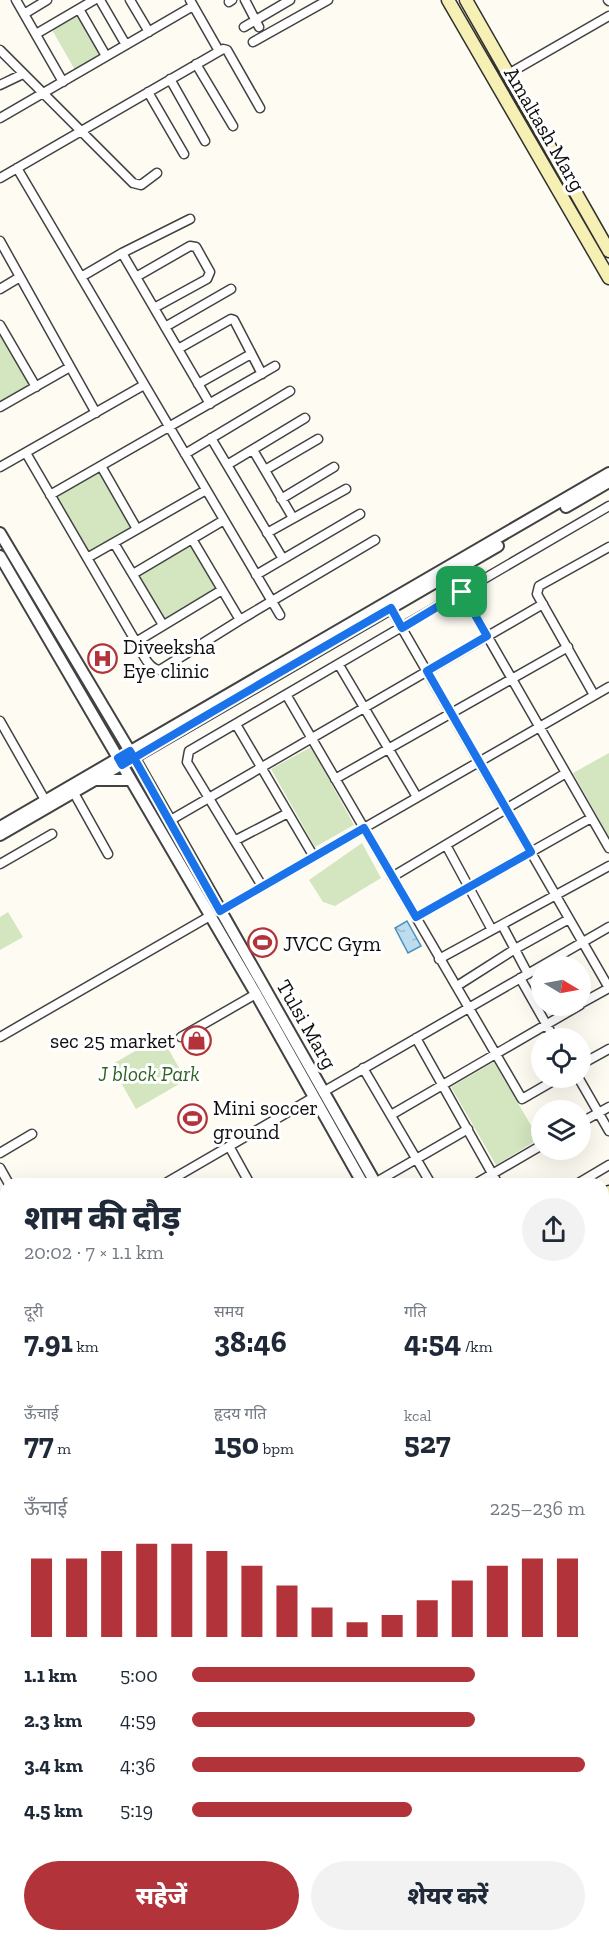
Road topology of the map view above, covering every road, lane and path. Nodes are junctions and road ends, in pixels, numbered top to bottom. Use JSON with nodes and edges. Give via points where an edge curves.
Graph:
{"nodes":[{"id":1,"x":16,"y":0,"type":"edge"},
{"id":2,"x":47,"y":0,"type":"edge"},
{"id":3,"x":94,"y":0,"type":"edge"},
{"id":4,"x":100,"y":0,"type":"edge"},
{"id":5,"x":130,"y":0,"type":"edge"},
{"id":6,"x":245,"y":0,"type":"edge"},
{"id":7,"x":290,"y":0,"type":"edge"},
{"id":8,"x":328,"y":0,"type":"edge"},
{"id":9,"x":448,"y":0,"type":"edge"},
{"id":10,"x":466,"y":0,"type":"edge"},
{"id":11,"x":191,"y":3,"type":"edge"},
{"id":12,"x":79,"y":9,"type":"junction"},
{"id":13,"x":24,"y":14,"type":"junction"},
{"id":14,"x":609,"y":16,"type":"edge"},
{"id":15,"x":258,"y":23,"type":"junction"},
{"id":16,"x":244,"y":27,"type":"dead end"},
{"id":17,"x":148,"y":32,"type":"junction"},
{"id":18,"x":36,"y":34,"type":"junction"},
{"id":19,"x":253,"y":42,"type":"dead end"},
{"id":20,"x":126,"y":45,"type":"junction"},
{"id":21,"x":0,"y":50,"type":"edge"},
{"id":22,"x":219,"y":51,"type":"junction"},
{"id":23,"x":106,"y":56,"type":"junction"},
{"id":24,"x":196,"y":64,"type":"junction"},
{"id":25,"x":23,"y":74,"type":"junction"},
{"id":26,"x":508,"y":74,"type":"junction"},
{"id":27,"x":170,"y":79,"type":"junction"},
{"id":28,"x":63,"y":82,"type":"junction"},
{"id":29,"x":0,"y":85,"type":"edge"},
{"id":30,"x":148,"y":92,"type":"junction"},
{"id":31,"x":43,"y":93,"type":"junction"},
{"id":32,"x":261,"y":108,"type":"dead end"},
{"id":33,"x":0,"y":118,"type":"edge"},
{"id":34,"x":232,"y":126,"type":"dead end"},
{"id":35,"x":81,"y":131,"type":"junction"},
{"id":36,"x":206,"y":141,"type":"dead end"},
{"id":37,"x":184,"y":154,"type":"dead end"},
{"id":38,"x":17,"y":168,"type":"junction"},
{"id":39,"x":157,"y":173,"type":"dead end"},
{"id":40,"x":0,"y":178,"type":"edge"},
{"id":41,"x":190,"y":219,"type":"dead end"},
{"id":42,"x":0,"y":241,"type":"edge"},
{"id":43,"x":609,"y":250,"type":"edge"},
{"id":44,"x":122,"y":253,"type":"junction"},
{"id":45,"x":20,"y":277,"type":"junction"},
{"id":46,"x":81,"y":277,"type":"junction"},
{"id":47,"x":136,"y":277,"type":"junction"},
{"id":48,"x":609,"y":278,"type":"edge"},
{"id":49,"x":0,"y":289,"type":"edge"},
{"id":50,"x":231,"y":289,"type":"dead end"},
{"id":51,"x":154,"y":308,"type":"junction"},
{"id":52,"x":0,"y":325,"type":"edge"},
{"id":53,"x":165,"y":327,"type":"junction"},
{"id":54,"x":178,"y":349,"type":"junction"},
{"id":55,"x":251,"y":354,"type":"junction"},
{"id":56,"x":275,"y":366,"type":"dead end"},
{"id":57,"x":70,"y":367,"type":"junction"},
{"id":58,"x":262,"y":374,"type":"junction"},
{"id":59,"x":198,"y":384,"type":"junction"},
{"id":60,"x":144,"y":385,"type":"junction"},
{"id":61,"x":36,"y":387,"type":"junction"},
{"id":62,"x":290,"y":392,"type":"dead end"},
{"id":63,"x":210,"y":404,"type":"junction"},
{"id":64,"x":0,"y":407,"type":"edge"},
{"id":65,"x":96,"y":413,"type":"junction"},
{"id":66,"x":305,"y":418,"type":"dead end"},
{"id":67,"x":169,"y":427,"type":"junction"},
{"id":68,"x":211,"y":438,"type":"junction"},
{"id":69,"x":318,"y":439,"type":"dead end"},
{"id":70,"x":253,"y":450,"type":"junction"},
{"id":71,"x":26,"y":453,"type":"junction"},
{"id":72,"x":185,"y":454,"type":"junction"},
{"id":73,"x":227,"y":465,"type":"junction"},
{"id":74,"x":101,"y":466,"type":"junction"},
{"id":75,"x":0,"y":467,"type":"edge"},
{"id":76,"x":334,"y":467,"type":"dead end"},
{"id":77,"x":265,"y":470,"type":"junction"},
{"id":78,"x":608,"y":478,"type":"edge"},
{"id":79,"x":206,"y":489,"type":"junction"},
{"id":80,"x":346,"y":489,"type":"dead end"},
{"id":81,"x":50,"y":495,"type":"junction"},
{"id":82,"x":281,"y":499,"type":"junction"},
{"id":83,"x":609,"y":506,"type":"edge"},
{"id":84,"x":360,"y":514,"type":"dead end"},
{"id":85,"x":293,"y":518,"type":"junction"},
{"id":86,"x":224,"y":520,"type":"junction"},
{"id":87,"x":137,"y":529,"type":"junction"},
{"id":88,"x":0,"y":533,"type":"edge"},
{"id":89,"x":267,"y":533,"type":"junction"},
{"id":90,"x":192,"y":538,"type":"junction"},
{"id":91,"x":375,"y":540,"type":"dead end"},
{"id":92,"x":114,"y":543,"type":"junction"},
{"id":93,"x":609,"y":548,"type":"edge"},
{"id":94,"x":87,"y":558,"type":"junction"},
{"id":95,"x":283,"y":559,"type":"junction"},
{"id":96,"x":1,"y":560,"type":"edge"},
{"id":97,"x":133,"y":574,"type":"junction"},
{"id":98,"x":256,"y":575,"type":"junction"},
{"id":99,"x":222,"y":590,"type":"junction"},
{"id":100,"x":462,"y":592,"type":"junction"},
{"id":101,"x":271,"y":601,"type":"junction"},
{"id":102,"x":543,"y":604,"type":"junction"},
{"id":103,"x":389,"y":605,"type":"junction"},
{"id":104,"x":280,"y":615,"type":"dead end"},
{"id":105,"x":240,"y":620,"type":"junction"},
{"id":106,"x":163,"y":625,"type":"junction"},
{"id":107,"x":402,"y":628,"type":"junction"},
{"id":108,"x":487,"y":636,"type":"junction"},
{"id":109,"x":136,"y":642,"type":"junction"},
{"id":110,"x":568,"y":647,"type":"junction"},
{"id":111,"x":339,"y":665,"type":"junction"},
{"id":112,"x":427,"y":671,"type":"junction"},
{"id":113,"x":512,"y":679,"type":"junction"},
{"id":114,"x":609,"y":687,"type":"edge"},
{"id":115,"x":594,"y":695,"type":"junction"},
{"id":116,"x":287,"y":696,"type":"junction"},
{"id":117,"x":364,"y":708,"type":"junction"},
{"id":118,"x":451,"y":713,"type":"junction"},
{"id":119,"x":0,"y":722,"type":"edge"},
{"id":120,"x":237,"y":726,"type":"junction"},
{"id":121,"x":539,"y":727,"type":"junction"},
{"id":122,"x":312,"y":738,"type":"junction"},
{"id":123,"x":388,"y":749,"type":"junction"},
{"id":124,"x":132,"y":754,"type":"junction"},
{"id":125,"x":120,"y":762,"type":"junction"},
{"id":126,"x":479,"y":762,"type":"junction"},
{"id":127,"x":261,"y":767,"type":"junction"},
{"id":128,"x":566,"y":772,"type":"junction"},
{"id":129,"x":336,"y":779,"type":"junction"},
{"id":130,"x":95,"y":780,"type":"junction"},
{"id":131,"x":130,"y":780,"type":"junction"},
{"id":132,"x":74,"y":793,"type":"junction"},
{"id":133,"x":417,"y":797,"type":"junction"},
{"id":134,"x":208,"y":798,"type":"junction"},
{"id":135,"x":45,"y":800,"type":"junction"},
{"id":136,"x":506,"y":808,"type":"junction"},
{"id":137,"x":288,"y":813,"type":"junction"},
{"id":138,"x":591,"y":818,"type":"junction"},
{"id":139,"x":169,"y":821,"type":"junction"},
{"id":140,"x":0,"y":826,"type":"edge"},
{"id":141,"x":364,"y":828,"type":"junction"},
{"id":142,"x":52,"y":834,"type":"dead end"},
{"id":143,"x":0,"y":835,"type":"edge"},
{"id":144,"x":236,"y":840,"type":"junction"},
{"id":145,"x":446,"y":844,"type":"junction"},
{"id":146,"x":609,"y":848,"type":"edge"},
{"id":147,"x":531,"y":852,"type":"junction"},
{"id":148,"x":108,"y":854,"type":"dead end"},
{"id":149,"x":314,"y":857,"type":"junction"},
{"id":150,"x":0,"y":864,"type":"edge"},
{"id":151,"x":609,"y":866,"type":"edge"},
{"id":152,"x":392,"y":876,"type":"junction"},
{"id":153,"x":262,"y":886,"type":"junction"},
{"id":154,"x":468,"y":888,"type":"junction"},
{"id":155,"x":555,"y":895,"type":"junction"},
{"id":156,"x":215,"y":914,"type":"junction"},
{"id":157,"x":416,"y":917,"type":"junction"},
{"id":158,"x":569,"y":919,"type":"junction"},
{"id":159,"x":502,"y":925,"type":"junction"},
{"id":160,"x":609,"y":927,"type":"edge"},
{"id":161,"x":492,"y":930,"type":"junction"},
{"id":162,"x":583,"y":942,"type":"junction"},
{"id":163,"x":515,"y":949,"type":"junction"},
{"id":164,"x":439,"y":959,"type":"junction"},
{"id":165,"x":524,"y":976,"type":"junction"},
{"id":166,"x":457,"y":986,"type":"junction"},
{"id":167,"x":609,"y":988,"type":"edge"},
{"id":168,"x":256,"y":994,"type":"junction"},
{"id":169,"x":591,"y":999,"type":"edge"},
{"id":170,"x":469,"y":1008,"type":"junction"},
{"id":171,"x":560,"y":1016,"type":"edge"},
{"id":172,"x":546,"y":1024,"type":"junction"},
{"id":173,"x":548,"y":1028,"type":"edge"},
{"id":174,"x":0,"y":1037,"type":"edge"},
{"id":175,"x":181,"y":1037,"type":"dead end"},
{"id":176,"x":416,"y":1038,"type":"junction"},
{"id":177,"x":609,"y":1048,"type":"edge"},
{"id":178,"x":495,"y":1053,"type":"junction"},
{"id":179,"x":591,"y":1059,"type":"edge"},
{"id":180,"x":363,"y":1068,"type":"junction"},
{"id":181,"x":442,"y":1085,"type":"junction"},
{"id":182,"x":541,"y":1088,"type":"edge"},
{"id":183,"x":584,"y":1088,"type":"edge"},
{"id":184,"x":318,"y":1094,"type":"junction"},
{"id":185,"x":609,"y":1107,"type":"edge"},
{"id":186,"x":598,"y":1113,"type":"junction"},
{"id":187,"x":391,"y":1115,"type":"junction"},
{"id":188,"x":591,"y":1117,"type":"edge"},
{"id":189,"x":468,"y":1129,"type":"junction"},
{"id":190,"x":609,"y":1131,"type":"edge"},
{"id":191,"x":32,"y":1134,"type":"dead end"},
{"id":192,"x":229,"y":1146,"type":"junction"},
{"id":193,"x":531,"y":1151,"type":"edge"},
{"id":194,"x":0,"y":1153,"type":"edge"},
{"id":195,"x":416,"y":1158,"type":"junction"},
{"id":196,"x":609,"y":1165,"type":"edge"},
{"id":197,"x":492,"y":1174,"type":"junction"},
{"id":198,"x":174,"y":1178,"type":"edge"},
{"id":199,"x":247,"y":1178,"type":"edge"},
{"id":200,"x":360,"y":1178,"type":"edge"},
{"id":201,"x":372,"y":1178,"type":"edge"},
{"id":202,"x":383,"y":1178,"type":"edge"},
{"id":203,"x":428,"y":1178,"type":"edge"},
{"id":204,"x":485,"y":1178,"type":"edge"},
{"id":205,"x":494,"y":1178,"type":"edge"},
{"id":206,"x":587,"y":1178,"type":"edge"}],
"edges":[{"from":1,"to":13,"type":"street"},
{"from":2,"to":13,"type":"street"},
{"from":3,"to":12,"type":"street"},
{"from":4,"to":20,"type":"street"},
{"from":5,"to":17,"type":"street"},
{"from":6,"to":15,"type":"street"},
{"from":7,"to":15,"type":"street"},
{"from":8,"to":19,"type":"street"},
{"from":9,"to":48,"type":"main road","name":"Amaltash Marg"},
{"from":10,"to":26,"type":"main road","name":"Amaltash Marg"},
{"from":11,"to":17,"type":"street"},
{"from":11,"to":22,"type":"street"},
{"from":12,"to":18,"type":"street"},
{"from":12,"to":23,"type":"street"},
{"from":13,"to":18,"type":"street"},
{"from":14,"to":26,"type":"street"},
{"from":15,"to":16,"type":"street"},
{"from":17,"to":20,"type":"street"},
{"from":18,"to":28,"type":"street"},
{"from":20,"to":23,"type":"street"},
{"from":21,"to":25,"type":"street"},
{"from":22,"to":24,"type":"street"},
{"from":22,"to":32,"type":"street","via":[[227,50]]},
{"from":23,"to":28,"type":"street"},
{"from":24,"to":27,"type":"street"},
{"from":24,"to":34,"type":"street"},
{"from":25,"to":29,"type":"street"},
{"from":25,"to":31,"type":"street"},
{"from":26,"to":43,"type":"main road","name":"Amaltash Marg"},
{"from":27,"to":30,"type":"street"},
{"from":27,"to":36,"type":"street"},
{"from":28,"to":31,"type":"street"},
{"from":30,"to":35,"type":"street"},
{"from":30,"to":37,"type":"street"},
{"from":31,"to":33,"type":"street"},
{"from":31,"to":35,"type":"street"},
{"from":35,"to":38,"type":"street"},
{"from":35,"to":39,"type":"street","via":[[133,183],[141,185]]},
{"from":38,"to":40,"type":"street"},
{"from":38,"to":46,"type":"street"},
{"from":41,"to":44,"type":"street"},
{"from":42,"to":45,"type":"street"},
{"from":44,"to":46,"type":"street"},
{"from":44,"to":47,"type":"street"},
{"from":45,"to":49,"type":"street"},
{"from":45,"to":57,"type":"street"},
{"from":46,"to":60,"type":"street"},
{"from":47,"to":51,"type":"street"},
{"from":47,"to":51,"type":"street","via":[[190,246],[196,247],[201,255],[210,276]]},
{"from":50,"to":53,"type":"street"},
{"from":51,"to":53,"type":"street"},
{"from":52,"to":61,"type":"street"},
{"from":53,"to":54,"type":"street"},
{"from":54,"to":55,"type":"street","via":[[231,319]]},
{"from":54,"to":59,"type":"street"},
{"from":55,"to":58,"type":"street"},
{"from":55,"to":59,"type":"street"},
{"from":56,"to":58,"type":"street"},
{"from":57,"to":61,"type":"street"},
{"from":57,"to":65,"type":"street"},
{"from":58,"to":63,"type":"street"},
{"from":59,"to":63,"type":"street"},
{"from":60,"to":65,"type":"street"},
{"from":60,"to":67,"type":"street"},
{"from":61,"to":64,"type":"street"},
{"from":62,"to":68,"type":"street"},
{"from":63,"to":67,"type":"street"},
{"from":65,"to":71,"type":"street"},
{"from":66,"to":70,"type":"street"},
{"from":67,"to":72,"type":"street"},
{"from":67,"to":74,"type":"street"},
{"from":68,"to":72,"type":"street"},
{"from":68,"to":73,"type":"street"},
{"from":69,"to":77,"type":"street"},
{"from":70,"to":73,"type":"street"},
{"from":70,"to":77,"type":"street"},
{"from":71,"to":75,"type":"street"},
{"from":71,"to":81,"type":"street"},
{"from":72,"to":79,"type":"street"},
{"from":73,"to":89,"type":"street"},
{"from":74,"to":81,"type":"street"},
{"from":74,"to":87,"type":"street"},
{"from":76,"to":82,"type":"street"},
{"from":77,"to":82,"type":"street"},
{"from":78,"to":103,"type":"street"},
{"from":79,"to":86,"type":"street"},
{"from":79,"to":87,"type":"street"},
{"from":80,"to":85,"type":"street"},
{"from":81,"to":94,"type":"street"},
{"from":82,"to":85,"type":"street"},
{"from":83,"to":100,"type":"street"},
{"from":84,"to":95,"type":"street"},
{"from":85,"to":89,"type":"street"},
{"from":86,"to":90,"type":"street"},
{"from":86,"to":98,"type":"street"},
{"from":87,"to":92,"type":"street"},
{"from":88,"to":124,"type":"street","name":"Tulsi Marg"},
{"from":89,"to":95,"type":"street"},
{"from":90,"to":97,"type":"street"},
{"from":90,"to":99,"type":"street"},
{"from":91,"to":101,"type":"street"},
{"from":92,"to":94,"type":"street"},
{"from":92,"to":97,"type":"street"},
{"from":93,"to":102,"type":"street","via":[[538,586],[537,594]]},
{"from":94,"to":109,"type":"street"},
{"from":95,"to":98,"type":"street"},
{"from":96,"to":125,"type":"street","name":"Tulsi Marg"},
{"from":97,"to":106,"type":"street"},
{"from":98,"to":101,"type":"street"},
{"from":99,"to":105,"type":"street"},
{"from":99,"to":106,"type":"street"},
{"from":100,"to":107,"type":"street"},
{"from":100,"to":108,"type":"street"},
{"from":101,"to":104,"type":"street"},
{"from":101,"to":105,"type":"street"},
{"from":102,"to":108,"type":"street"},
{"from":102,"to":110,"type":"street"},
{"from":103,"to":107,"type":"street"},
{"from":103,"to":124,"type":"street"},
{"from":105,"to":109,"type":"street","via":[[160,670],[151,667]]},
{"from":106,"to":109,"type":"street"},
{"from":107,"to":111,"type":"street"},
{"from":107,"to":112,"type":"street"},
{"from":108,"to":112,"type":"street"},
{"from":108,"to":113,"type":"street"},
{"from":110,"to":113,"type":"street"},
{"from":110,"to":115,"type":"street"},
{"from":111,"to":116,"type":"street"},
{"from":111,"to":117,"type":"street"},
{"from":112,"to":117,"type":"street"},
{"from":112,"to":118,"type":"street"},
{"from":113,"to":118,"type":"street"},
{"from":113,"to":121,"type":"street"},
{"from":114,"to":115,"type":"street"},
{"from":115,"to":121,"type":"street"},
{"from":116,"to":120,"type":"street"},
{"from":116,"to":122,"type":"street"},
{"from":117,"to":122,"type":"street"},
{"from":117,"to":123,"type":"street"},
{"from":118,"to":123,"type":"street"},
{"from":118,"to":126,"type":"street"},
{"from":119,"to":135,"type":"street"},
{"from":120,"to":127,"type":"street"},
{"from":120,"to":134,"type":"street","via":[[187,756]]},
{"from":121,"to":126,"type":"street"},
{"from":121,"to":128,"type":"street"},
{"from":122,"to":127,"type":"street"},
{"from":122,"to":129,"type":"street"},
{"from":123,"to":129,"type":"street"},
{"from":123,"to":133,"type":"street"},
{"from":124,"to":125,"type":"street"},
{"from":124,"to":139,"type":"street","name":"Tulsi Marg"},
{"from":125,"to":130,"type":"street"},
{"from":125,"to":131,"type":"street","name":"Tulsi Marg"},
{"from":125,"to":135,"type":"street"},
{"from":126,"to":133,"type":"street"},
{"from":126,"to":136,"type":"street"},
{"from":127,"to":134,"type":"street"},
{"from":127,"to":137,"type":"street"},
{"from":128,"to":136,"type":"street"},
{"from":128,"to":138,"type":"street"},
{"from":129,"to":141,"type":"street"},
{"from":130,"to":131,"type":"street"},
{"from":130,"to":132,"type":"street"},
{"from":131,"to":156,"type":"street","name":"Tulsi Marg"},
{"from":132,"to":143,"type":"street"},
{"from":132,"to":148,"type":"street"},
{"from":133,"to":141,"type":"street"},
{"from":134,"to":139,"type":"street"},
{"from":134,"to":144,"type":"street"},
{"from":135,"to":140,"type":"street"},
{"from":136,"to":145,"type":"street"},
{"from":136,"to":147,"type":"street"},
{"from":137,"to":144,"type":"street"},
{"from":137,"to":149,"type":"street"},
{"from":138,"to":146,"type":"street"},
{"from":138,"to":147,"type":"street"},
{"from":139,"to":156,"type":"street","name":"Tulsi Marg"},
{"from":141,"to":149,"type":"street"},
{"from":141,"to":152,"type":"street"},
{"from":142,"to":150,"type":"street"},
{"from":144,"to":153,"type":"street"},
{"from":145,"to":152,"type":"street"},
{"from":145,"to":154,"type":"street"},
{"from":147,"to":154,"type":"street"},
{"from":147,"to":155,"type":"street"},
{"from":149,"to":153,"type":"street"},
{"from":151,"to":155,"type":"street"},
{"from":152,"to":157,"type":"street"},
{"from":153,"to":156,"type":"street"},
{"from":154,"to":157,"type":"street"},
{"from":154,"to":161,"type":"street"},
{"from":155,"to":158,"type":"street"},
{"from":155,"to":159,"type":"street"},
{"from":156,"to":168,"type":"street","name":"Tulsi Marg"},
{"from":156,"to":174,"type":"street"},
{"from":156,"to":184,"type":"street","name":"Tulsi Marg"},
{"from":157,"to":164,"type":"street"},
{"from":158,"to":162,"type":"street"},
{"from":158,"to":163,"type":"street"},
{"from":159,"to":161,"type":"street"},
{"from":159,"to":163,"type":"street"},
{"from":160,"to":162,"type":"street"},
{"from":161,"to":164,"type":"street"},
{"from":162,"to":165,"type":"street"},
{"from":162,"to":167,"type":"street"},
{"from":163,"to":165,"type":"street"},
{"from":163,"to":166,"type":"street"},
{"from":164,"to":166,"type":"street"},
{"from":165,"to":170,"type":"street"},
{"from":165,"to":172,"type":"street"},
{"from":166,"to":170,"type":"street"},
{"from":167,"to":169,"type":"street"},
{"from":168,"to":175,"type":"street"},
{"from":168,"to":184,"type":"street","name":"Tulsi Marg"},
{"from":170,"to":176,"type":"street"},
{"from":170,"to":178,"type":"street"},
{"from":171,"to":172,"type":"street"},
{"from":172,"to":173,"type":"street"},
{"from":172,"to":178,"type":"street"},
{"from":176,"to":180,"type":"street"},
{"from":176,"to":181,"type":"street"},
{"from":177,"to":179,"type":"street"},
{"from":178,"to":181,"type":"street"},
{"from":178,"to":182,"type":"street","via":[[522,1099]]},
{"from":180,"to":184,"type":"street"},
{"from":180,"to":187,"type":"street"},
{"from":181,"to":187,"type":"street"},
{"from":181,"to":189,"type":"street"},
{"from":183,"to":186,"type":"street"},
{"from":184,"to":192,"type":"street"},
{"from":184,"to":200,"type":"street","name":"Tulsi Marg"},
{"from":184,"to":201,"type":"street","name":"Tulsi Marg"},
{"from":185,"to":186,"type":"street"},
{"from":186,"to":188,"type":"street"},
{"from":186,"to":190,"type":"street"},
{"from":187,"to":195,"type":"street"},
{"from":189,"to":195,"type":"street"},
{"from":189,"to":197,"type":"street"},
{"from":191,"to":194,"type":"street"},
{"from":192,"to":198,"type":"street"},
{"from":192,"to":199,"type":"street"},
{"from":193,"to":197,"type":"street"},
{"from":195,"to":202,"type":"street"},
{"from":195,"to":203,"type":"street"},
{"from":196,"to":206,"type":"street"},
{"from":197,"to":204,"type":"street"},
{"from":197,"to":205,"type":"street"}]}
